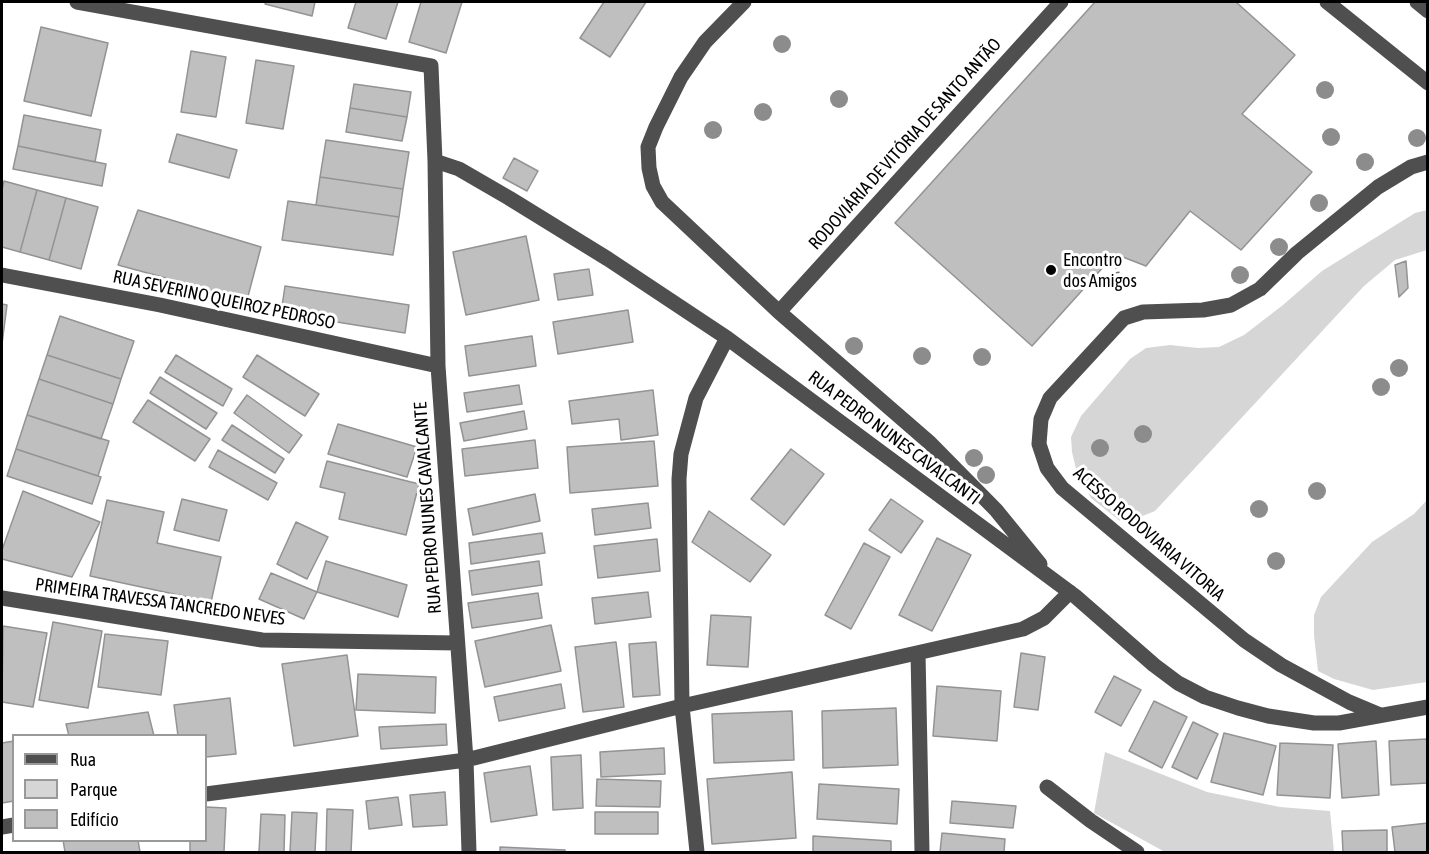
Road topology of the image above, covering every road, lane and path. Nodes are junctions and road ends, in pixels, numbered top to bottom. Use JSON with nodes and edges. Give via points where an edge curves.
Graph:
{"nodes":[{"id":1,"x":77,"y":2,"type":"edge"},
{"id":2,"x":744,"y":2,"type":"edge"},
{"id":3,"x":1060,"y":2,"type":"edge"},
{"id":4,"x":1328,"y":2,"type":"edge"},
{"id":5,"x":1417,"y":2,"type":"edge"},
{"id":6,"x":1428,"y":11,"type":"edge"},
{"id":7,"x":1428,"y":83,"type":"edge"},
{"id":8,"x":435,"y":161,"type":"junction"},
{"id":9,"x":1428,"y":162,"type":"edge"},
{"id":10,"x":1115,"y":254,"type":"dead end"},
{"id":11,"x":2,"y":275,"type":"edge"},
{"id":12,"x":1121,"y":297,"type":"dead end"},
{"id":13,"x":779,"y":312,"type":"junction"},
{"id":14,"x":728,"y":338,"type":"junction"},
{"id":15,"x":438,"y":366,"type":"junction"},
{"id":16,"x":1055,"y":583,"type":"junction"},
{"id":17,"x":1070,"y":592,"type":"junction"},
{"id":18,"x":2,"y":598,"type":"edge"},
{"id":19,"x":457,"y":643,"type":"junction"},
{"id":20,"x":918,"y":653,"type":"junction"},
{"id":21,"x":682,"y":706,"type":"junction"},
{"id":22,"x":1428,"y":706,"type":"edge"},
{"id":23,"x":1380,"y":715,"type":"junction"},
{"id":24,"x":466,"y":760,"type":"junction"},
{"id":25,"x":1047,"y":787,"type":"dead end"},
{"id":26,"x":207,"y":794,"type":"edge"},
{"id":27,"x":469,"y":852,"type":"edge"},
{"id":28,"x":697,"y":852,"type":"edge"},
{"id":29,"x":922,"y":852,"type":"edge"},
{"id":30,"x":1137,"y":852,"type":"edge"}],
"edges":[{"from":1,"to":8,"type":"street","via":[[431,66]]},
{"from":2,"to":13,"type":"street","via":[[705,42],[681,77],[648,147],[649,168],[662,202]]},
{"from":3,"to":13,"type":"street","name":"RODOVIÁRIA DE VITÓRIA DE SANTO ANTÃO"},
{"from":4,"to":7,"type":"street"},
{"from":5,"to":6,"type":"street"},
{"from":8,"to":14,"type":"street","name":"RUA PEDRO NUNES CAVALCANTI","via":[[459,169],[509,198]]},
{"from":8,"to":15,"type":"street","name":"RUA PEDRO NUNES CAVALCANTE"},
{"from":9,"to":23,"type":"street","name":"ACESSO RODOVIARIA VITORIA","via":[[1411,167],[1378,187],[1297,253],[1260,289],[1231,306],[1143,312],[1124,318],[1050,398],[1041,419],[1040,444],[1047,468],[1062,488],[1244,640],[1281,665]]},
{"from":10,"to":12,"type":"path"},
{"from":11,"to":15,"type":"street","name":"RUA SEVERINO QUEIROZ PEDROSO"},
{"from":13,"to":16,"type":"street","via":[[930,442],[996,510]]},
{"from":14,"to":16,"type":"street","name":"RUA PEDRO NUNES CAVALCANTI"},
{"from":14,"to":21,"type":"street","via":[[696,398],[681,454]]},
{"from":15,"to":19,"type":"street","name":"RUA PEDRO NUNES CAVALCANTE"},
{"from":16,"to":17,"type":"street","name":"RUA PEDRO NUNES CAVALCANTI"},
{"from":17,"to":20,"type":"street","via":[[1044,618],[1023,628]]},
{"from":17,"to":23,"type":"street","name":"RUA PEDRO NUNES CAVALCANTI","via":[[1154,665],[1205,697],[1268,716],[1314,723],[1340,723]]},
{"from":18,"to":19,"type":"street","name":"PRIMEIRA TRAVESSA TANCREDO NEVES","via":[[262,640]]},
{"from":19,"to":24,"type":"street","name":"RUA PEDRO NUNES CAVALCANTE"},
{"from":20,"to":21,"type":"street"},
{"from":20,"to":29,"type":"street"},
{"from":21,"to":24,"type":"street"},
{"from":21,"to":28,"type":"street"},
{"from":22,"to":23,"type":"street","name":"RUA PEDRO NUNES CAVALCANTI"},
{"from":24,"to":26,"type":"street"},
{"from":24,"to":27,"type":"street","name":"RUA PEDRO NUNES CAVALCANTE"},
{"from":25,"to":30,"type":"street"}]}
